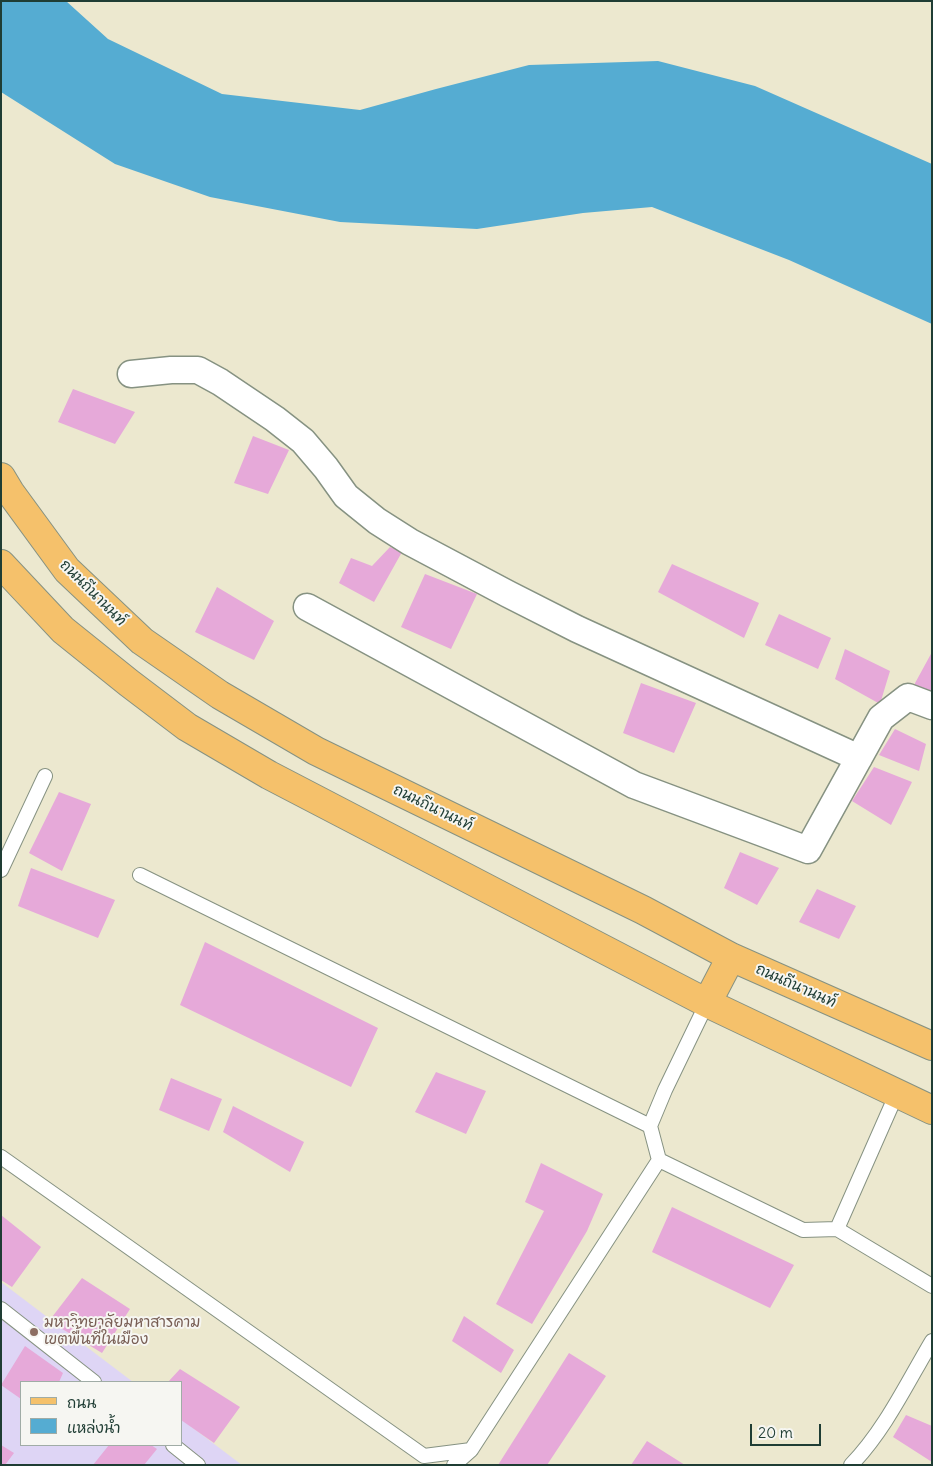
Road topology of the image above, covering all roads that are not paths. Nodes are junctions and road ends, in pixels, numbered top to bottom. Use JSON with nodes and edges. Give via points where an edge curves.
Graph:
{"nodes":[{"id":1,"x":130,"y":374,"type":"dead end"},
{"id":2,"x":1,"y":477,"type":"edge"},
{"id":3,"x":1,"y":564,"type":"edge"},
{"id":4,"x":307,"y":607,"type":"dead end"},
{"id":5,"x":932,"y":706,"type":"edge"},
{"id":6,"x":859,"y":758,"type":"junction"},
{"id":7,"x":45,"y":776,"type":"dead end"},
{"id":8,"x":1,"y":870,"type":"edge"},
{"id":9,"x":140,"y":875,"type":"dead end"},
{"id":10,"x":731,"y":957,"type":"junction"},
{"id":11,"x":707,"y":1003,"type":"junction"},
{"id":12,"x":932,"y":1046,"type":"edge"},
{"id":13,"x":897,"y":1093,"type":"junction"},
{"id":14,"x":932,"y":1110,"type":"edge"},
{"id":15,"x":650,"y":1126,"type":"junction"},
{"id":16,"x":1,"y":1157,"type":"edge"},
{"id":17,"x":659,"y":1160,"type":"junction"},
{"id":18,"x":837,"y":1229,"type":"junction"},
{"id":19,"x":932,"y":1286,"type":"edge"},
{"id":20,"x":1,"y":1309,"type":"edge"},
{"id":21,"x":932,"y":1341,"type":"edge"},
{"id":22,"x":93,"y":1381,"type":"edge"},
{"id":23,"x":174,"y":1446,"type":"edge"},
{"id":24,"x":471,"y":1450,"type":"junction"},
{"id":25,"x":198,"y":1465,"type":"edge"},
{"id":26,"x":454,"y":1465,"type":"edge"},
{"id":27,"x":851,"y":1465,"type":"edge"}],
"edges":[{"from":1,"to":6,"type":"street","via":[[198,370],[275,419],[303,441],[346,496],[410,542],[577,629]]},
{"from":2,"to":10,"type":"main road","name":"ถนนถีนานนท์","via":[[67,570],[142,641],[220,695],[316,751],[643,910]]},
{"from":3,"to":11,"type":"main road","via":[[63,630],[187,727],[269,775]]},
{"from":4,"to":6,"type":"street","via":[[634,785],[808,850]]},
{"from":5,"to":6,"type":"street","via":[[908,697],[881,718]]},
{"from":7,"to":8,"type":"lane"},
{"from":9,"to":15,"type":"lane"},
{"from":10,"to":11,"type":"main road"},
{"from":10,"to":12,"type":"main road","name":"ถนนถีนานนท์"},
{"from":11,"to":13,"type":"main road"},
{"from":11,"to":15,"type":"lane"},
{"from":13,"to":14,"type":"main road"},
{"from":13,"to":18,"type":"lane"},
{"from":15,"to":17,"type":"lane"},
{"from":16,"to":24,"type":"lane","via":[[424,1456]]},
{"from":17,"to":18,"type":"lane","via":[[803,1230]]},
{"from":17,"to":24,"type":"lane"},
{"from":18,"to":19,"type":"lane"},
{"from":20,"to":22,"type":"lane"},
{"from":21,"to":27,"type":"lane","via":[[865,1451]]},
{"from":23,"to":25,"type":"lane"},
{"from":24,"to":26,"type":"lane"}]}
